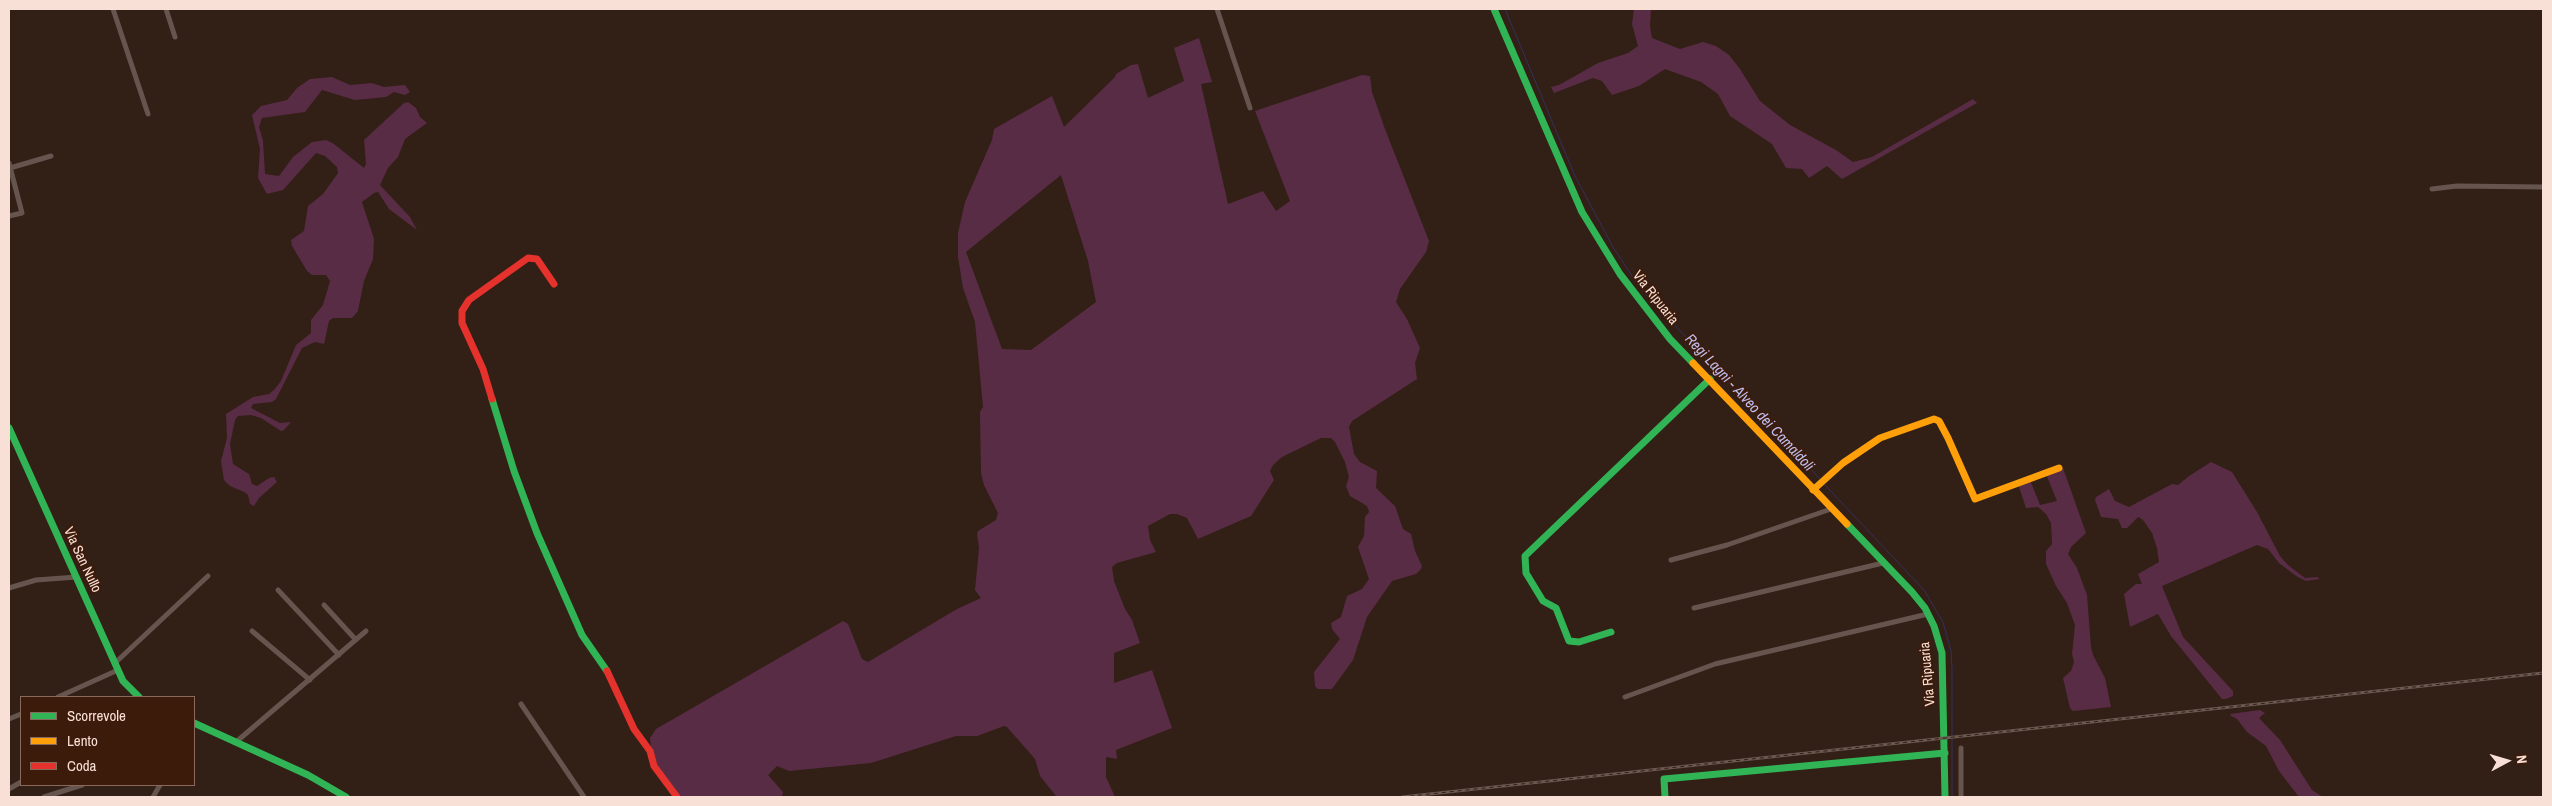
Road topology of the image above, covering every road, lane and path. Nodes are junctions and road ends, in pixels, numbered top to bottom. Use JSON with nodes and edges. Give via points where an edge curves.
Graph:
{"nodes":[{"id":1,"x":113,"y":9,"type":"edge"},
{"id":2,"x":166,"y":9,"type":"edge"},
{"id":3,"x":1217,"y":9,"type":"edge"},
{"id":4,"x":1494,"y":9,"type":"edge"},
{"id":5,"x":175,"y":37,"type":"dead end"},
{"id":6,"x":1250,"y":108,"type":"dead end"},
{"id":7,"x":148,"y":114,"type":"dead end"},
{"id":8,"x":51,"y":156,"type":"dead end"},
{"id":9,"x":9,"y":166,"type":"edge"},
{"id":10,"x":11,"y":178,"type":"edge"},
{"id":11,"x":2543,"y":187,"type":"edge"},
{"id":12,"x":2432,"y":189,"type":"dead end"},
{"id":13,"x":9,"y":216,"type":"edge"},
{"id":14,"x":554,"y":284,"type":"dead end"},
{"id":15,"x":1710,"y":379,"type":"junction"},
{"id":16,"x":10,"y":433,"type":"edge"},
{"id":17,"x":2059,"y":468,"type":"dead end"},
{"id":18,"x":1815,"y":488,"type":"junction"},
{"id":19,"x":1831,"y":509,"type":"junction"},
{"id":20,"x":1672,"y":560,"type":"dead end"},
{"id":21,"x":1882,"y":563,"type":"junction"},
{"id":22,"x":208,"y":576,"type":"dead end"},
{"id":23,"x":77,"y":577,"type":"junction"},
{"id":24,"x":9,"y":588,"type":"edge"},
{"id":25,"x":278,"y":590,"type":"dead end"},
{"id":26,"x":324,"y":605,"type":"dead end"},
{"id":27,"x":1694,"y":608,"type":"dead end"},
{"id":28,"x":1928,"y":614,"type":"junction"},
{"id":29,"x":252,"y":631,"type":"dead end"},
{"id":30,"x":366,"y":631,"type":"dead end"},
{"id":31,"x":1611,"y":632,"type":"dead end"},
{"id":32,"x":356,"y":640,"type":"junction"},
{"id":33,"x":339,"y":655,"type":"junction"},
{"id":34,"x":116,"y":667,"type":"junction"},
{"id":35,"x":310,"y":680,"type":"junction"},
{"id":36,"x":60,"y":696,"type":"edge"},
{"id":37,"x":138,"y":696,"type":"edge"},
{"id":38,"x":1625,"y":697,"type":"dead end"},
{"id":39,"x":521,"y":704,"type":"dead end"},
{"id":40,"x":195,"y":722,"type":"edge"},
{"id":41,"x":236,"y":742,"type":"junction"},
{"id":42,"x":1961,"y":748,"type":"dead end"},
{"id":43,"x":1945,"y":753,"type":"junction"},
{"id":44,"x":20,"y":783,"type":"edge"},
{"id":45,"x":79,"y":786,"type":"edge"},
{"id":46,"x":159,"y":786,"type":"edge"},
{"id":47,"x":9,"y":789,"type":"edge"},
{"id":48,"x":44,"y":797,"type":"edge"},
{"id":49,"x":153,"y":797,"type":"edge"},
{"id":50,"x":346,"y":797,"type":"edge"},
{"id":51,"x":584,"y":797,"type":"edge"},
{"id":52,"x":677,"y":797,"type":"edge"},
{"id":53,"x":1665,"y":797,"type":"edge"},
{"id":54,"x":1945,"y":797,"type":"edge"},
{"id":55,"x":1961,"y":797,"type":"edge"}],
"edges":[{"from":1,"to":7,"type":"street"},
{"from":2,"to":5,"type":"street"},
{"from":3,"to":6,"type":"street"},
{"from":4,"to":15,"type":"street","name":"Via Ripuaria","via":[[1582,212],[1645,309]]},
{"from":8,"to":9,"type":"street"},
{"from":9,"to":10,"type":"street"},
{"from":10,"to":13,"type":"street","via":[[22,213]]},
{"from":11,"to":12,"type":"street","via":[[2457,186]]},
{"from":14,"to":52,"type":"street","via":[[537,259],[528,258],[469,300],[462,311],[462,323],[482,369],[537,533],[582,635],[607,670],[634,729],[650,751],[659,775]]},
{"from":15,"to":18,"type":"street","name":"Via Ripuaria"},
{"from":15,"to":31,"type":"street","via":[[1525,556],[1526,573],[1543,601],[1556,608],[1569,641],[1579,642]]},
{"from":16,"to":23,"type":"street","name":"Via San Nullo"},
{"from":17,"to":18,"type":"street","via":[[1975,499],[1948,438],[1939,421],[1934,419],[1880,438],[1843,463]]},
{"from":18,"to":19,"type":"street","name":"Via Ripuaria"},
{"from":19,"to":20,"type":"street","via":[[1727,545]]},
{"from":19,"to":21,"type":"street","name":"Via Ripuaria"},
{"from":21,"to":27,"type":"street"},
{"from":21,"to":28,"type":"street","name":"Via Ripuaria","via":[[1912,592]]},
{"from":22,"to":34,"type":"street"},
{"from":23,"to":24,"type":"street","via":[[36,580]]},
{"from":23,"to":34,"type":"street","name":"Via San Nullo"},
{"from":25,"to":33,"type":"street"},
{"from":26,"to":32,"type":"street"},
{"from":28,"to":38,"type":"street","via":[[1715,664]]},
{"from":28,"to":43,"type":"street","name":"Via Ripuaria","via":[[1942,653]]},
{"from":29,"to":35,"type":"street"},
{"from":30,"to":32,"type":"street"},
{"from":32,"to":33,"type":"street"},
{"from":33,"to":35,"type":"street"},
{"from":34,"to":36,"type":"street"},
{"from":34,"to":37,"type":"street","name":"Via San Nullo","via":[[123,681]]},
{"from":35,"to":41,"type":"street"},
{"from":39,"to":51,"type":"street"},
{"from":40,"to":41,"type":"street"},
{"from":41,"to":50,"type":"street","via":[[308,775]]},
{"from":42,"to":55,"type":"street"},
{"from":43,"to":53,"type":"street","via":[[1664,779]]},
{"from":43,"to":54,"type":"street","name":"Via Ripuaria"},
{"from":44,"to":47,"type":"street"},
{"from":45,"to":48,"type":"street"},
{"from":46,"to":49,"type":"street"}]}
